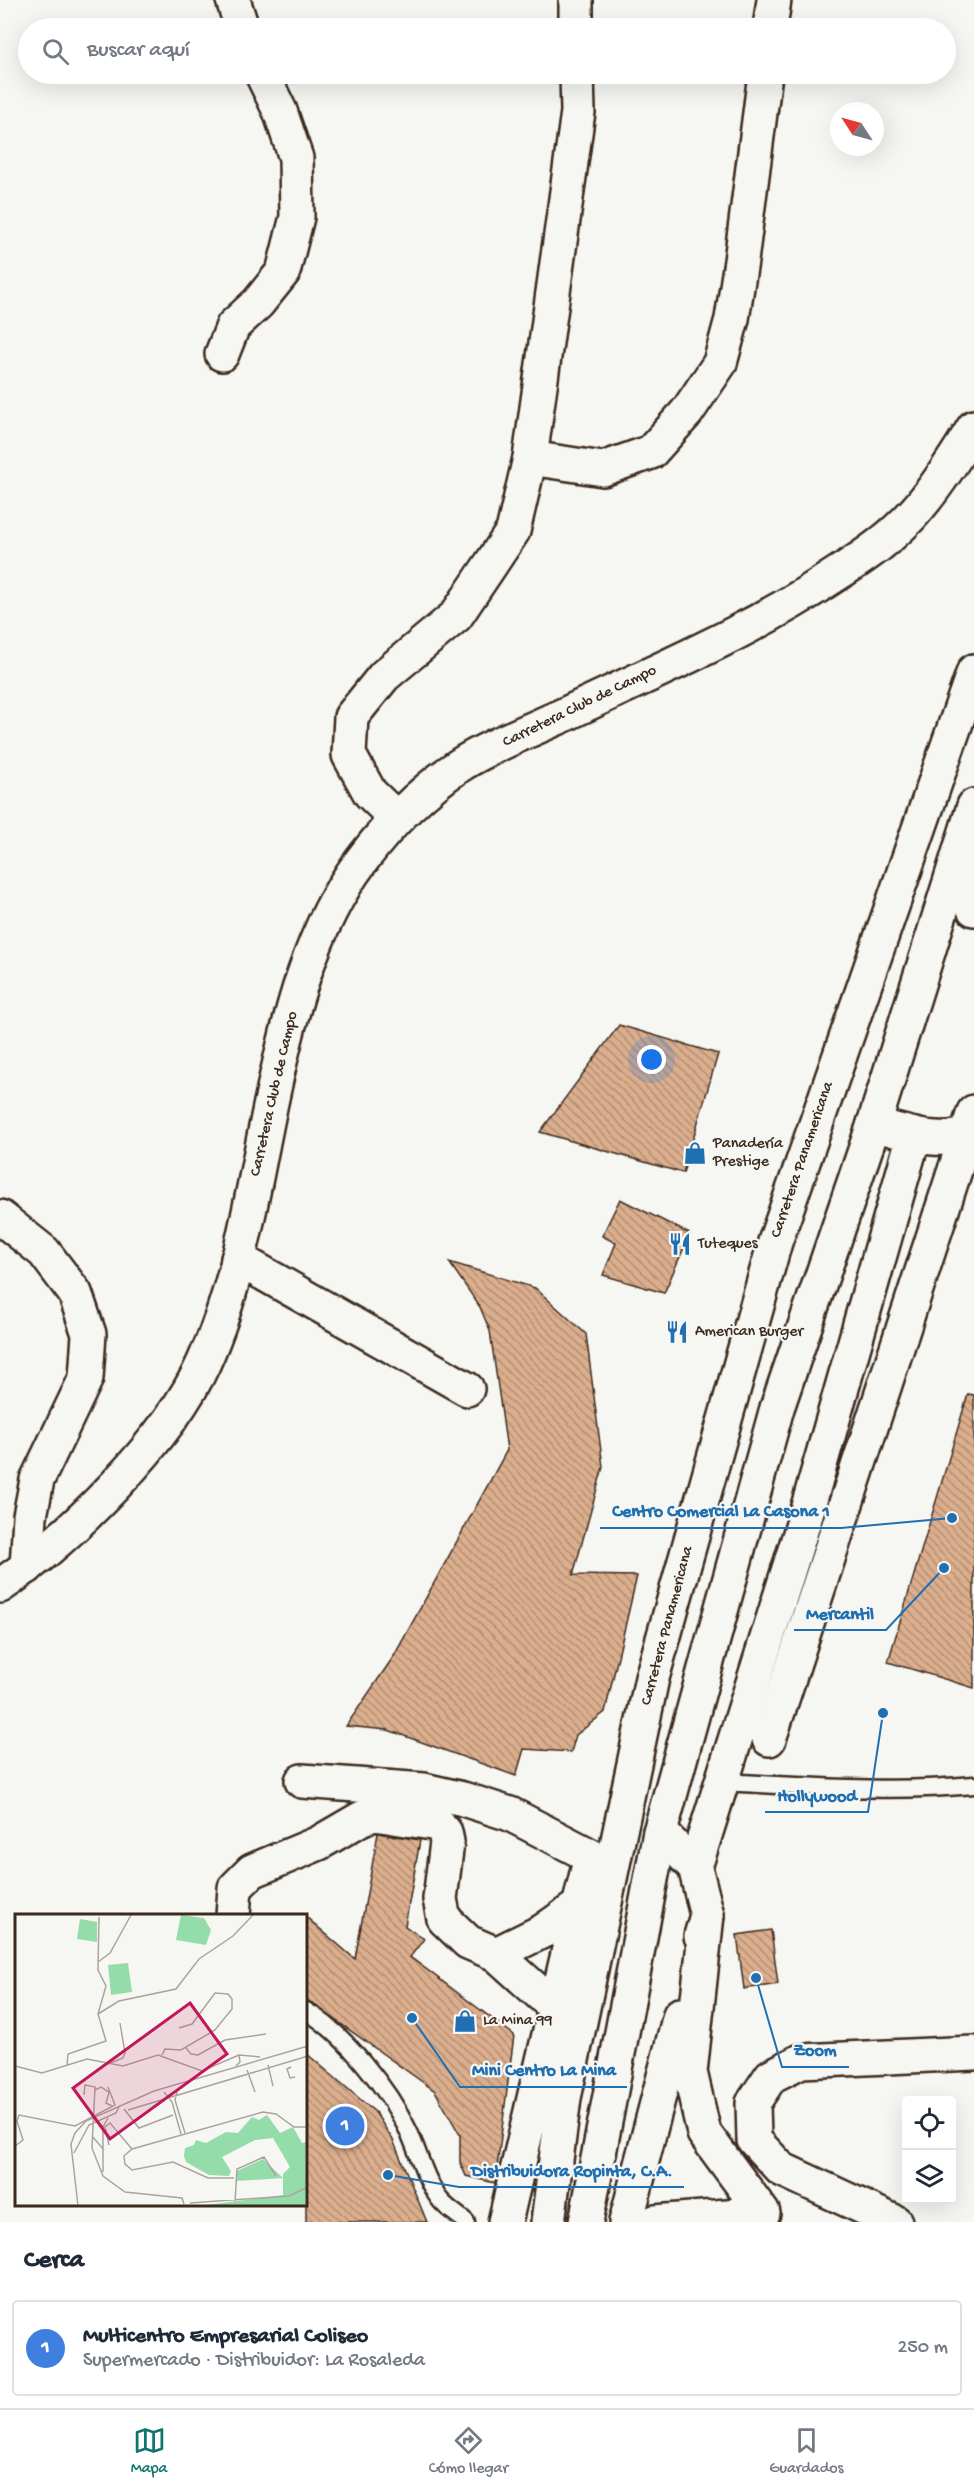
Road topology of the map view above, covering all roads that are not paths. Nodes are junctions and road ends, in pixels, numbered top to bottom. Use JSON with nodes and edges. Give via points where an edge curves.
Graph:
{"nodes":[{"id":1,"x":233,"y":0,"type":"edge"},
{"id":2,"x":576,"y":0,"type":"edge"},
{"id":3,"x":774,"y":0,"type":"edge"},
{"id":4,"x":239,"y":18,"type":"edge"},
{"id":5,"x":576,"y":18,"type":"edge"},
{"id":6,"x":771,"y":18,"type":"edge"},
{"id":7,"x":267,"y":84,"type":"edge"},
{"id":8,"x":577,"y":84,"type":"edge"},
{"id":9,"x":764,"y":84,"type":"edge"},
{"id":10,"x":222,"y":354,"type":"dead end"},
{"id":11,"x":974,"y":428,"type":"edge"},
{"id":12,"x":530,"y":458,"type":"junction"},
{"id":13,"x":974,"y":671,"type":"edge"},
{"id":14,"x":974,"y":806,"type":"edge"},
{"id":15,"x":396,"y":818,"type":"junction"},
{"id":16,"x":960,"y":846,"type":"junction"},
{"id":17,"x":974,"y":909,"type":"edge"},
{"id":18,"x":874,"y":1124,"type":"junction"},
{"id":19,"x":972,"y":1126,"type":"edge"},
{"id":20,"x":914,"y":1135,"type":"junction"},
{"id":21,"x":0,"y":1217,"type":"edge"},
{"id":22,"x":238,"y":1259,"type":"junction"},
{"id":23,"x":467,"y":1389,"type":"dead end"},
{"id":24,"x":27,"y":1567,"type":"junction"},
{"id":25,"x":0,"y":1586,"type":"edge"},
{"id":26,"x":652,"y":1678,"type":"junction"},
{"id":27,"x":770,"y":1739,"type":"dead end"},
{"id":28,"x":302,"y":1781,"type":"dead end"},
{"id":29,"x":722,"y":1782,"type":"junction"},
{"id":30,"x":974,"y":1785,"type":"edge"},
{"id":31,"x":660,"y":1832,"type":"junction"},
{"id":32,"x":591,"y":1856,"type":"junction"},
{"id":33,"x":695,"y":1867,"type":"junction"},
{"id":34,"x":580,"y":1905,"type":"junction"},
{"id":35,"x":233,"y":1914,"type":"edge"},
{"id":36,"x":707,"y":1915,"type":"junction"},
{"id":37,"x":496,"y":1954,"type":"junction"},
{"id":38,"x":556,"y":2008,"type":"junction"},
{"id":39,"x":308,"y":2013,"type":"edge"},
{"id":40,"x":974,"y":2053,"type":"edge"},
{"id":41,"x":771,"y":2217,"type":"edge"},
{"id":42,"x":466,"y":2222,"type":"edge"},
{"id":43,"x":505,"y":2222,"type":"edge"},
{"id":44,"x":548,"y":2222,"type":"edge"},
{"id":45,"x":586,"y":2222,"type":"edge"},
{"id":46,"x":626,"y":2222,"type":"edge"},
{"id":47,"x":655,"y":2222,"type":"edge"},
{"id":48,"x":895,"y":2222,"type":"edge"}],
"edges":[{"from":1,"to":4,"type":"street"},
{"from":2,"to":5,"type":"street"},
{"from":3,"to":6,"type":"street"},
{"from":7,"to":10,"type":"street","via":[[296,158],[297,217],[283,272],[233,326]]},
{"from":8,"to":12,"type":"street","via":[[578,112]]},
{"from":9,"to":12,"type":"street","via":[[732,319],[720,363],[687,412],[651,452],[603,469]]},
{"from":11,"to":15,"type":"street","name":"Carretera Club de Campo","via":[[918,509],[866,555],[782,610],[460,765]]},
{"from":12,"to":15,"type":"street","via":[[513,531],[456,616],[384,676],[351,717],[349,755],[370,793]]},
{"from":13,"to":26,"type":"street","name":"Carretera Panamericana","via":[[775,1242]]},
{"from":14,"to":16,"type":"street"},
{"from":15,"to":22,"type":"street","name":"Carretera Club de Campo","via":[[336,895],[312,956],[284,1039]]},
{"from":16,"to":17,"type":"street"},
{"from":16,"to":18,"type":"street"},
{"from":18,"to":20,"type":"street"},
{"from":18,"to":31,"type":"street","via":[[777,1408]]},
{"from":19,"to":20,"type":"street","via":[[951,1139]]},
{"from":19,"to":27,"type":"street"},
{"from":20,"to":29,"type":"street","via":[[804,1521]]},
{"from":21,"to":24,"type":"street","via":[[44,1252],[75,1293],[89,1334],[86,1378],[37,1480]]},
{"from":22,"to":23,"type":"street"},
{"from":22,"to":24,"type":"street","name":"Carretera Club de Campo","via":[[203,1365],[180,1404],[101,1500]]},
{"from":24,"to":25,"type":"street","name":"Carretera Club de Campo"},
{"from":26,"to":32,"type":"street"},
{"from":26,"to":44,"type":"street","name":"Carretera Panamericana","via":[[564,2098]]},
{"from":28,"to":32,"type":"street","via":[[424,1790],[463,1799],[510,1814]]},
{"from":29,"to":30,"type":"lane","via":[[847,1788],[936,1789]]},
{"from":29,"to":33,"type":"street"},
{"from":31,"to":33,"type":"street"},
{"from":31,"to":45,"type":"street"},
{"from":32,"to":34,"type":"street"},
{"from":33,"to":36,"type":"street"},
{"from":34,"to":37,"type":"street","via":[[543,1931]]},
{"from":34,"to":38,"type":"street"},
{"from":35,"to":37,"type":"street","via":[[235,1888],[252,1871],[375,1814],[438,1824],[445,1832],[440,1899],[444,1919],[468,1941]]},
{"from":36,"to":41,"type":"street","via":[[690,2072],[704,2133]]},
{"from":36,"to":46,"type":"street"},
{"from":37,"to":38,"type":"street"},
{"from":38,"to":43,"type":"street"},
{"from":39,"to":42,"type":"lane","via":[[354,2052],[380,2085],[408,2129],[441,2201]]},
{"from":40,"to":48,"type":"street","via":[[801,2061],[771,2076],[753,2103],[754,2140],[781,2169]]},
{"from":41,"to":47,"type":"street"}]}
